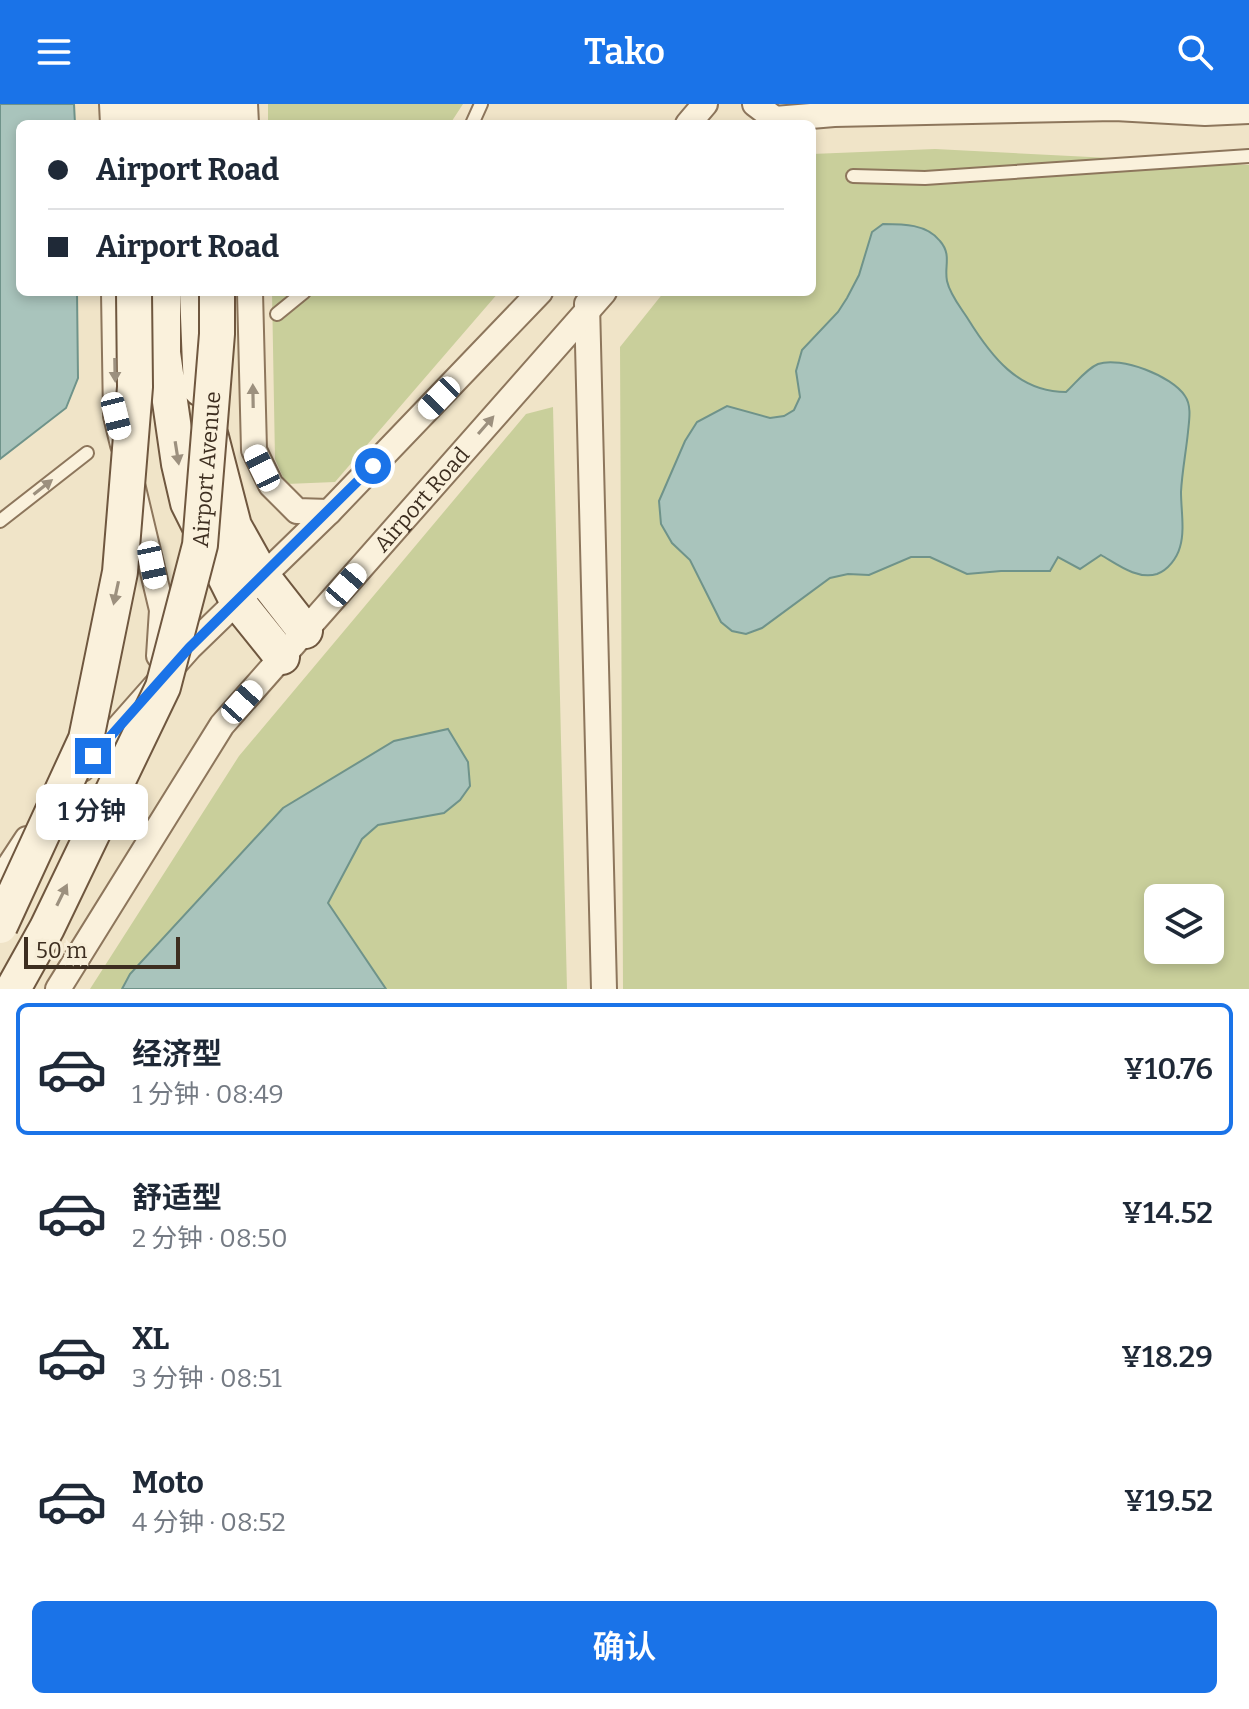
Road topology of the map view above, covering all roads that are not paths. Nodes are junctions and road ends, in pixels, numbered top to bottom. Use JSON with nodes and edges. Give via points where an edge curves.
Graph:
{"nodes":[{"id":1,"x":705,"y":104,"type":"edge"},
{"id":2,"x":755,"y":104,"type":"edge"},
{"id":3,"x":1124,"y":106,"type":"edge"},
{"id":4,"x":1249,"y":111,"type":"edge"},
{"id":5,"x":691,"y":120,"type":"edge"},
{"id":6,"x":771,"y":120,"type":"edge"},
{"id":7,"x":781,"y":120,"type":"edge"},
{"id":8,"x":1249,"y":156,"type":"edge"},
{"id":9,"x":853,"y":176,"type":"dead end"},
{"id":10,"x":114,"y":296,"type":"edge"},
{"id":11,"x":134,"y":296,"type":"edge"},
{"id":12,"x":163,"y":296,"type":"edge"},
{"id":13,"x":197,"y":296,"type":"edge"},
{"id":14,"x":217,"y":296,"type":"edge"},
{"id":15,"x":250,"y":296,"type":"edge"},
{"id":16,"x":299,"y":296,"type":"edge"},
{"id":17,"x":536,"y":296,"type":"edge"},
{"id":18,"x":587,"y":301,"type":"edge"},
{"id":19,"x":277,"y":314,"type":"dead end"},
{"id":20,"x":87,"y":453,"type":"dead end"},
{"id":21,"x":329,"y":512,"type":"junction"},
{"id":22,"x":0,"y":521,"type":"edge"},
{"id":23,"x":262,"y":576,"type":"junction"},
{"id":24,"x":237,"y":601,"type":"junction"},
{"id":25,"x":305,"y":631,"type":"junction"},
{"id":26,"x":282,"y":657,"type":"junction"},
{"id":27,"x":148,"y":693,"type":"junction"},
{"id":28,"x":0,"y":880,"type":"edge"},
{"id":29,"x":0,"y":926,"type":"edge"},
{"id":30,"x":13,"y":989,"type":"edge"},
{"id":31,"x":58,"y":989,"type":"edge"},
{"id":32,"x":604,"y":989,"type":"edge"}],
"edges":[{"from":1,"to":5,"type":"street"},
{"from":2,"to":6,"type":"street"},
{"from":3,"to":4,"type":"street"},
{"from":3,"to":7,"type":"street"},
{"from":8,"to":9,"type":"lane","via":[[925,178]]},
{"from":10,"to":27,"type":"street","one_way":true,"via":[[116,416],[162,610],[161,651]]},
{"from":11,"to":29,"type":"main road","one_way":true,"bridge":true,"via":[[135,387],[120,572],[86,739]]},
{"from":12,"to":24,"type":"main road","one_way":true,"via":[[163,353],[188,503]]},
{"from":13,"to":23,"type":"main road","via":[[202,402],[234,526]]},
{"from":30,"to":14,"type":"main road","name":"Airport Avenue","one_way":true,"bridge":true,"via":[[163,687],[200,545]]},
{"from":21,"to":15,"type":"street","one_way":true,"via":[[297,511],[271,485],[254,450]]},
{"from":16,"to":19,"type":"lane"},
{"from":17,"to":21,"type":"street"},
{"from":25,"to":18,"type":"street","name":"Airport Road","one_way":true},
{"from":18,"to":32,"type":"street"},
{"from":22,"to":20,"type":"lane","one_way":true},
{"from":21,"to":23,"type":"street"},
{"from":23,"to":24,"type":"street"},
{"from":23,"to":25,"type":"main road"},
{"from":24,"to":26,"type":"main road"},
{"from":24,"to":27,"type":"street"},
{"from":25,"to":26,"type":"street","name":"Airport Road"},
{"from":26,"to":31,"type":"street","name":"Airport Road","via":[[222,725]]},
{"from":27,"to":28,"type":"street","via":[[20,847]]}]}
